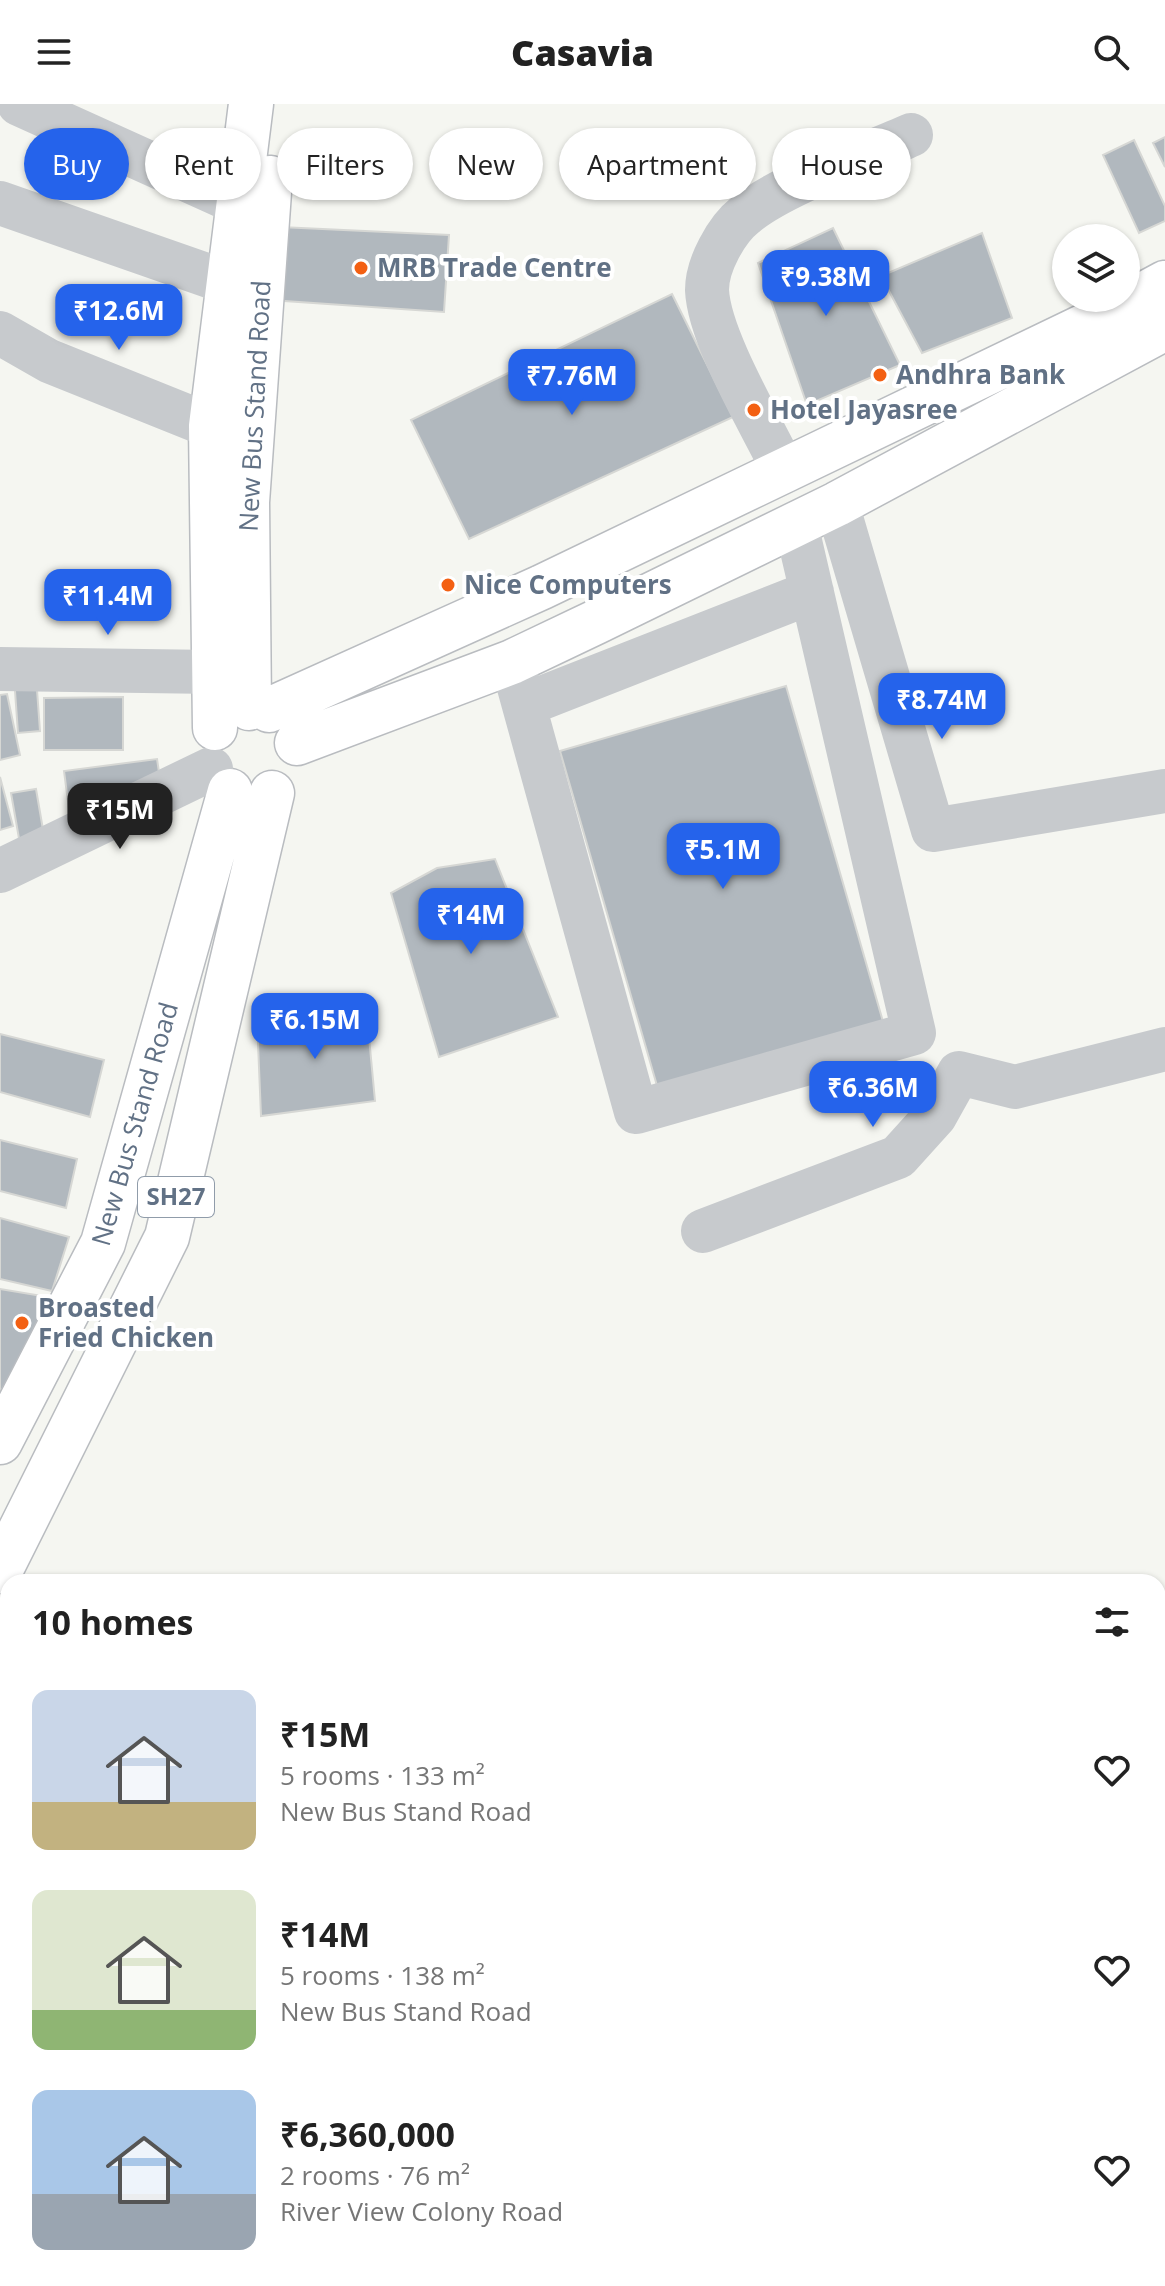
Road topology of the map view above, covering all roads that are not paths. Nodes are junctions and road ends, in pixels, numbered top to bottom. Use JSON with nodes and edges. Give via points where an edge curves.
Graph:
{"nodes":[{"id":1,"x":19,"y":104,"type":"edge"},
{"id":2,"x":251,"y":104,"type":"edge"},
{"id":3,"x":279,"y":104,"type":"edge"},
{"id":4,"x":772,"y":197,"type":"edge"},
{"id":5,"x":0,"y":203,"type":"edge"},
{"id":6,"x":238,"y":203,"type":"junction"},
{"id":7,"x":229,"y":283,"type":"junction"},
{"id":8,"x":1165,"y":283,"type":"edge"},
{"id":9,"x":1165,"y":328,"type":"edge"},
{"id":10,"x":0,"y":333,"type":"edge"},
{"id":11,"x":211,"y":426,"type":"junction"},
{"id":12,"x":784,"y":471,"type":"junction"},
{"id":13,"x":837,"y":504,"type":"junction"},
{"id":14,"x":796,"y":524,"type":"junction"},
{"id":15,"x":812,"y":592,"type":"junction"},
{"id":16,"x":512,"y":662,"type":"junction"},
{"id":17,"x":0,"y":669,"type":"edge"},
{"id":18,"x":215,"y":672,"type":"junction"},
{"id":19,"x":524,"y":705,"type":"junction"},
{"id":20,"x":241,"y":750,"type":"junction"},
{"id":21,"x":1165,"y":791,"type":"edge"},
{"id":22,"x":0,"y":871,"type":"edge"},
{"id":23,"x":1165,"y":1049,"type":"edge"},
{"id":24,"x":703,"y":1231,"type":"dead end"},
{"id":25,"x":0,"y":1442,"type":"edge"},
{"id":26,"x":0,"y":1571,"type":"edge"}],
"edges":[{"from":1,"to":6,"type":"street"},
{"from":2,"to":6,"type":"main road","name":"New Bus Stand Road"},
{"from":3,"to":20,"type":"main road","name":"New Bus Stand Road","via":[[247,502]]},
{"from":4,"to":12,"type":"street","via":[[744,215],[719,248],[707,289],[720,338]]},
{"from":5,"to":7,"type":"street"},
{"from":6,"to":7,"type":"main road","name":"New Bus Stand Road"},
{"from":7,"to":11,"type":"main road","name":"New Bus Stand Road"},
{"from":8,"to":12,"type":"main road"},
{"from":9,"to":13,"type":"main road"},
{"from":10,"to":11,"type":"street","via":[[49,361]]},
{"from":11,"to":18,"type":"main road","name":"New Bus Stand Road"},
{"from":12,"to":20,"type":"main road","via":[[542,587]]},
{"from":13,"to":14,"type":"main road"},
{"from":13,"to":21,"type":"street","via":[[933,830]]},
{"from":14,"to":15,"type":"street"},
{"from":14,"to":16,"type":"main road"},
{"from":15,"to":19,"type":"street"},
{"from":15,"to":19,"type":"street","via":[[914,1033],[636,1112]]},
{"from":16,"to":19,"type":"street"},
{"from":16,"to":20,"type":"main road","via":[[297,743],[294,772]]},
{"from":17,"to":18,"type":"street"},
{"from":18,"to":20,"type":"main road","name":"New Bus Stand Road"},
{"from":20,"to":22,"type":"street"},
{"from":20,"to":25,"type":"main road","name":"New Bus Stand Road","number":"SH27","via":[[103,1243]]},
{"from":20,"to":26,"type":"main road","name":"New Bus Stand Road","number":"SH27","via":[[167,1237]]},
{"from":23,"to":24,"type":"street","via":[[1015,1087],[959,1073],[935,1116],[898,1157]]}]}
